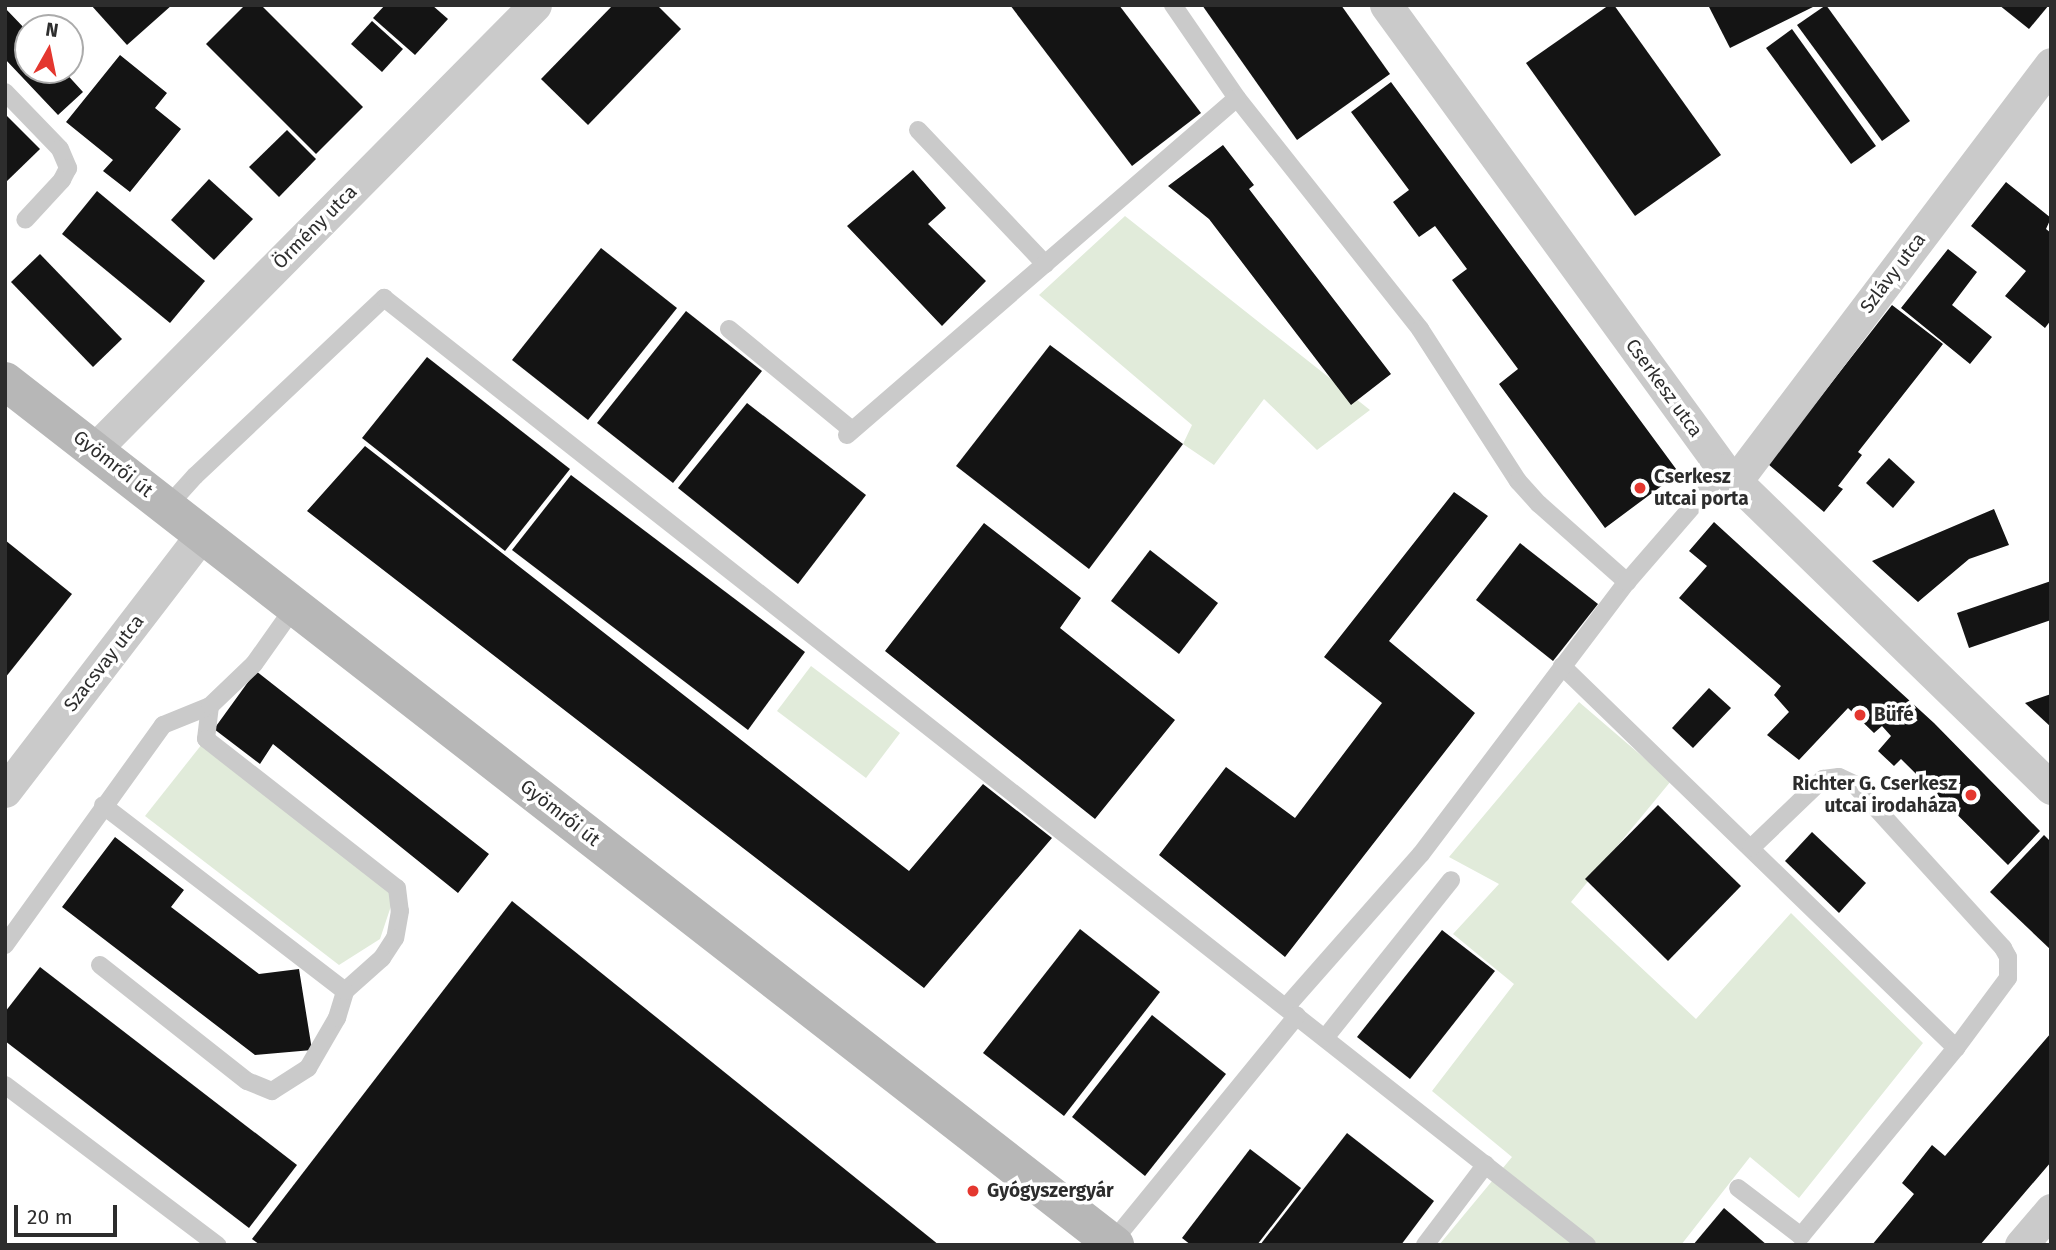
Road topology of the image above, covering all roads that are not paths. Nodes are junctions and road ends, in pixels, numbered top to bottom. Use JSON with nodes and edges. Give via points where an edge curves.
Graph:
{"nodes":[{"id":1,"x":535,"y":5,"type":"edge"},
{"id":2,"x":1173,"y":5,"type":"edge"},
{"id":3,"x":1386,"y":5,"type":"edge"},
{"id":4,"x":2051,"y":64,"type":"edge"},
{"id":5,"x":5,"y":92,"type":"edge"},
{"id":6,"x":1237,"y":97,"type":"junction"},
{"id":7,"x":918,"y":130,"type":"dead end"},
{"id":8,"x":25,"y":220,"type":"dead end"},
{"id":9,"x":1045,"y":264,"type":"junction"},
{"id":10,"x":729,"y":329,"type":"dead end"},
{"id":11,"x":5,"y":381,"type":"edge"},
{"id":12,"x":95,"y":449,"type":"junction"},
{"id":13,"x":1730,"y":476,"type":"junction"},
{"id":14,"x":167,"y":507,"type":"junction"},
{"id":15,"x":202,"y":534,"type":"junction"},
{"id":16,"x":1628,"y":582,"type":"junction"},
{"id":17,"x":295,"y":606,"type":"junction"},
{"id":18,"x":1562,"y":666,"type":"junction"},
{"id":19,"x":210,"y":706,"type":"junction"},
{"id":20,"x":2051,"y":788,"type":"edge"},
{"id":21,"x":5,"y":791,"type":"edge"},
{"id":22,"x":103,"y":805,"type":"junction"},
{"id":23,"x":1751,"y":848,"type":"junction"},
{"id":24,"x":1451,"y":880,"type":"dead end"},
{"id":25,"x":5,"y":946,"type":"edge"},
{"id":26,"x":100,"y":965,"type":"dead end"},
{"id":27,"x":345,"y":991,"type":"junction"},
{"id":28,"x":1291,"y":1011,"type":"junction"},
{"id":29,"x":1325,"y":1038,"type":"junction"},
{"id":30,"x":1956,"y":1048,"type":"junction"},
{"id":31,"x":5,"y":1085,"type":"edge"},
{"id":32,"x":1486,"y":1164,"type":"junction"},
{"id":33,"x":1738,"y":1188,"type":"dead end"},
{"id":34,"x":2051,"y":1210,"type":"edge"},
{"id":35,"x":1112,"y":1244,"type":"edge"},
{"id":36,"x":217,"y":1245,"type":"edge"},
{"id":37,"x":1425,"y":1245,"type":"edge"},
{"id":38,"x":1587,"y":1245,"type":"edge"},
{"id":39,"x":2021,"y":1245,"type":"edge"}],
"edges":[{"from":1,"to":12,"type":"street","name":"Örmény utca"},
{"from":2,"to":6,"type":"lane"},
{"from":3,"to":13,"type":"street","name":"Cserkesz utca"},
{"from":4,"to":13,"type":"street","name":"Szlávy utca"},
{"from":5,"to":8,"type":"lane","via":[[60,149],[68,168]]},
{"from":6,"to":9,"type":"lane"},
{"from":6,"to":16,"type":"lane","via":[[1420,329],[1518,481]]},
{"from":7,"to":9,"type":"lane"},
{"from":9,"to":10,"type":"lane","via":[[849,432]]},
{"from":11,"to":12,"type":"street","name":"Gyömrői út"},
{"from":12,"to":14,"type":"street","name":"Gyömrői út"},
{"from":13,"to":16,"type":"lane"},
{"from":13,"to":20,"type":"street","name":"Cserkesz utca"},
{"from":14,"to":15,"type":"street","name":"Gyömrői út"},
{"from":14,"to":28,"type":"lane","via":[[195,475],[384,298]]},
{"from":15,"to":17,"type":"street","name":"Gyömrői út"},
{"from":15,"to":21,"type":"street","name":"Szacsvay utca"},
{"from":16,"to":18,"type":"lane"},
{"from":17,"to":19,"type":"lane","via":[[254,664]]},
{"from":17,"to":35,"type":"street","name":"Gyömrői út"},
{"from":18,"to":23,"type":"lane"},
{"from":18,"to":28,"type":"lane","via":[[1421,854]]},
{"from":19,"to":22,"type":"lane","via":[[163,725]]},
{"from":19,"to":27,"type":"lane","via":[[206,738],[397,888],[400,912],[395,937],[382,958]]},
{"from":22,"to":25,"type":"lane"},
{"from":22,"to":27,"type":"lane"},
{"from":23,"to":30,"type":"lane"},
{"from":23,"to":30,"type":"lane","via":[[1823,779],[1839,777],[1854,784],[2008,957],[2008,978]]},
{"from":24,"to":29,"type":"lane"},
{"from":26,"to":27,"type":"lane","via":[[247,1081],[272,1091],[308,1068],[337,1018]]},
{"from":28,"to":29,"type":"lane"},
{"from":28,"to":35,"type":"lane"},
{"from":29,"to":32,"type":"lane"},
{"from":30,"to":33,"type":"lane","via":[[1801,1236]]},
{"from":31,"to":36,"type":"lane"},
{"from":32,"to":37,"type":"lane"},
{"from":32,"to":38,"type":"lane"},
{"from":34,"to":39,"type":"street"}]}
